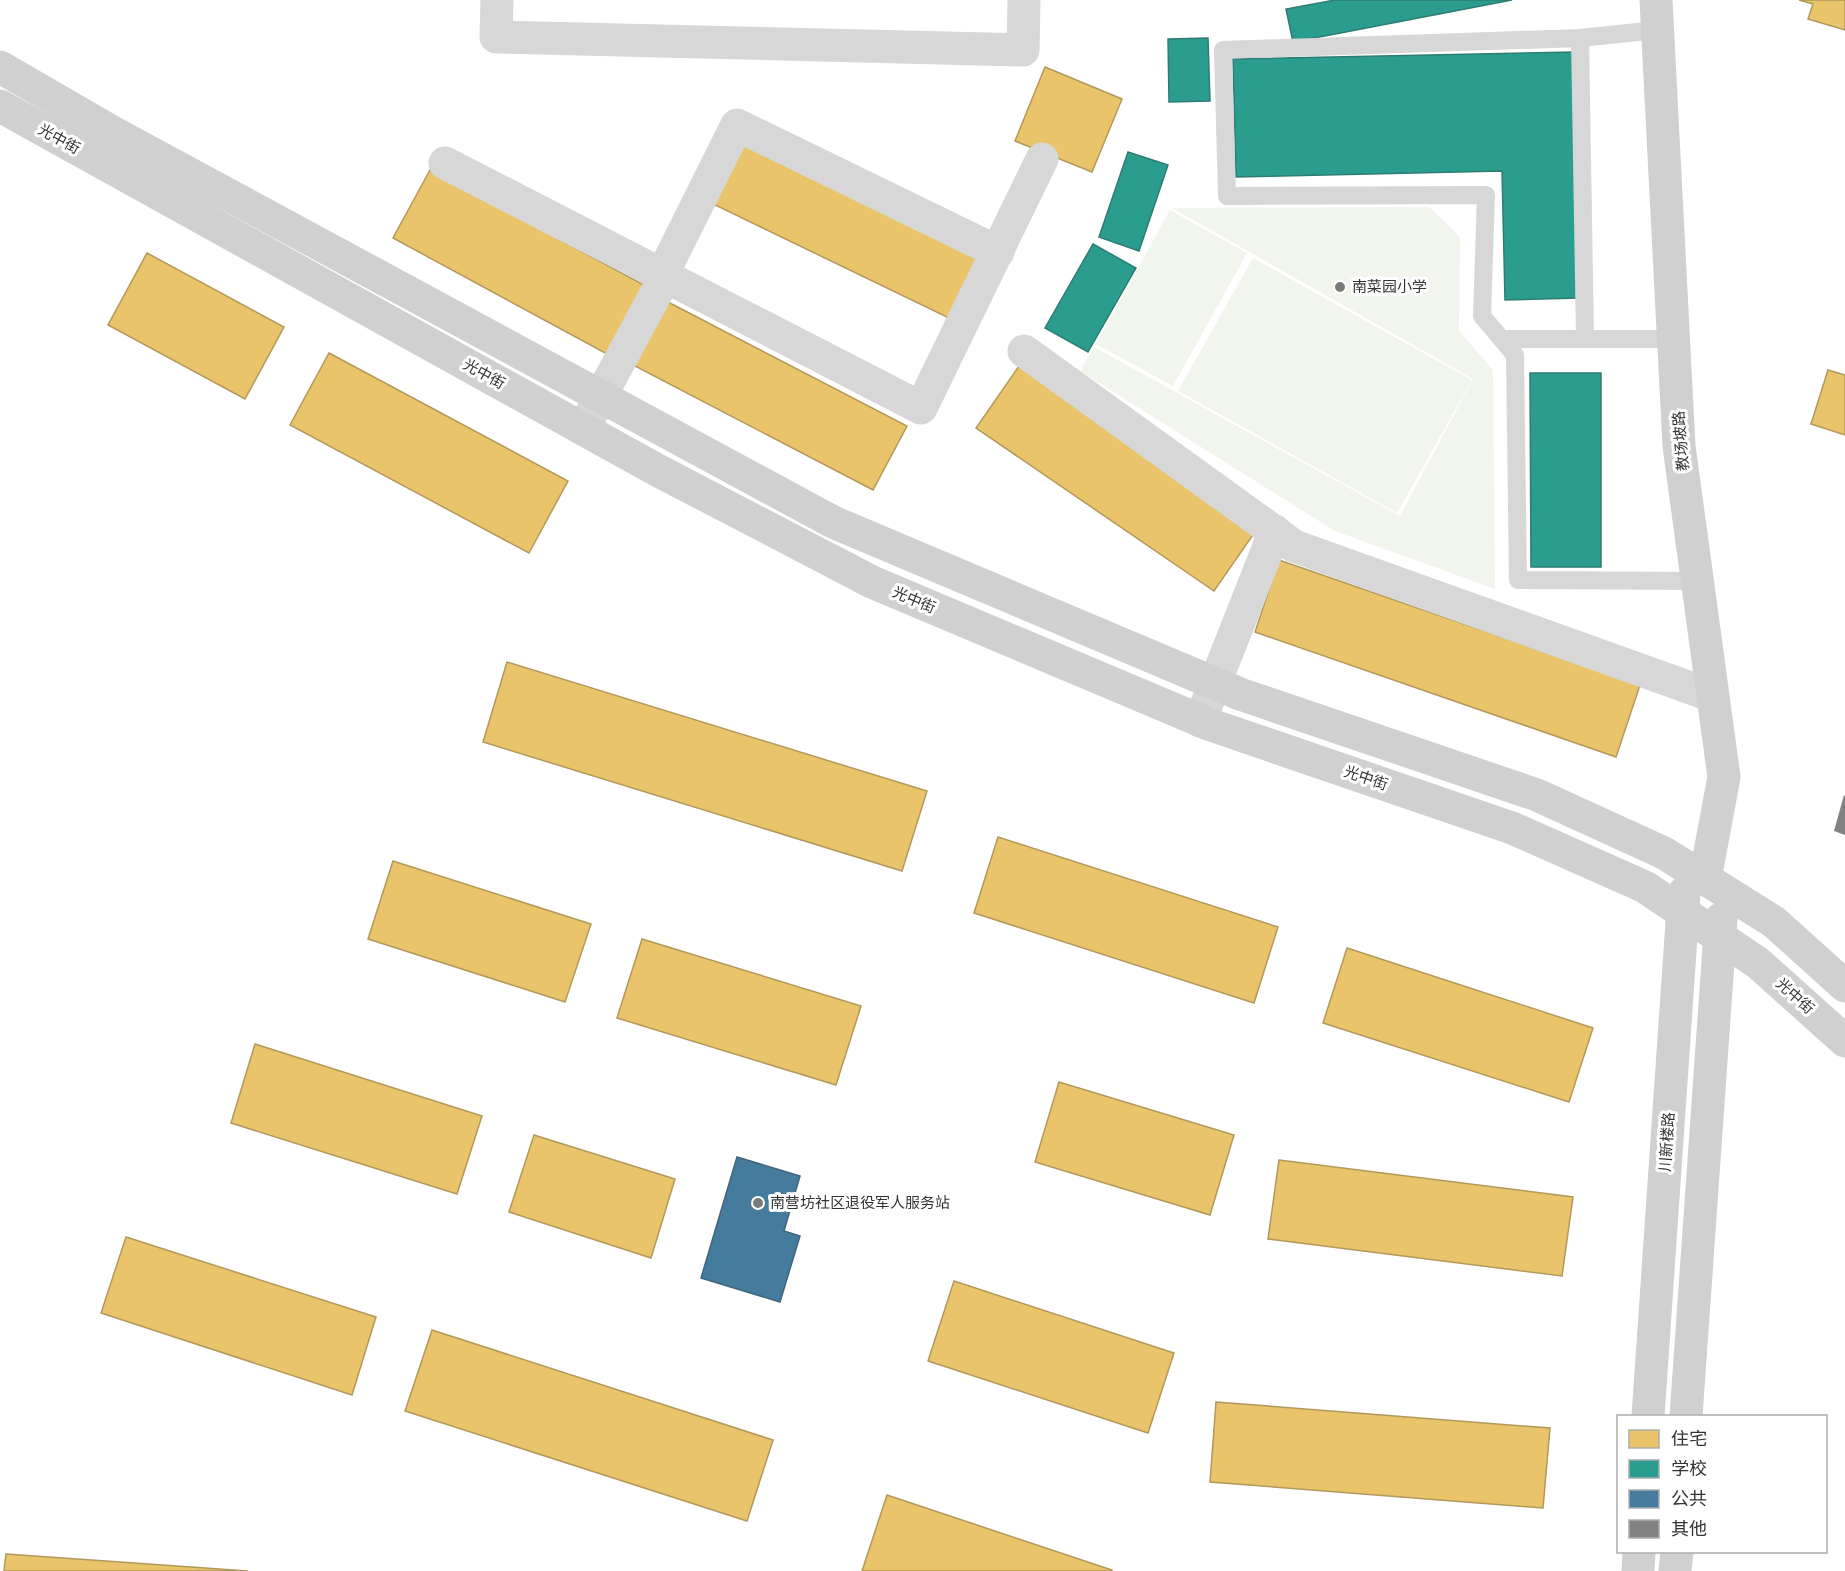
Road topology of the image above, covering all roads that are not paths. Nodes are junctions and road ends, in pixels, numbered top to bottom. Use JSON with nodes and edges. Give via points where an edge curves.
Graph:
{"nodes":[{"id":1,"x":497,"y":0,"type":"edge"},
{"id":2,"x":1024,"y":0,"type":"edge"},
{"id":3,"x":1657,"y":15,"type":"edge"},
{"id":4,"x":1580,"y":38,"type":"junction"},
{"id":5,"x":0,"y":67,"type":"edge"},
{"id":6,"x":0,"y":106,"type":"edge"},
{"id":7,"x":1042,"y":159,"type":"dead end"},
{"id":8,"x":445,"y":163,"type":"dead end"},
{"id":9,"x":998,"y":252,"type":"junction"},
{"id":10,"x":664,"y":274,"type":"junction"},
{"id":11,"x":1502,"y":339,"type":"junction"},
{"id":12,"x":1585,"y":339,"type":"junction"},
{"id":13,"x":1674,"y":339,"type":"junction"},
{"id":14,"x":1024,"y":351,"type":"dead end"},
{"id":15,"x":600,"y":397,"type":"junction"},
{"id":16,"x":583,"y":429,"type":"junction"},
{"id":17,"x":1275,"y":531,"type":"junction"},
{"id":18,"x":1698,"y":581,"type":"junction"},
{"id":19,"x":1213,"y":683,"type":"junction"},
{"id":20,"x":1713,"y":696,"type":"junction"},
{"id":21,"x":1200,"y":721,"type":"junction"},
{"id":22,"x":1705,"y":879,"type":"junction"},
{"id":23,"x":1682,"y":911,"type":"junction"},
{"id":24,"x":1719,"y":936,"type":"junction"},
{"id":25,"x":1845,"y":986,"type":"edge"},
{"id":26,"x":1845,"y":1041,"type":"edge"},
{"id":27,"x":1648,"y":1415,"type":"edge"},
{"id":28,"x":1686,"y":1415,"type":"edge"},
{"id":29,"x":1639,"y":1553,"type":"edge"},
{"id":30,"x":1677,"y":1553,"type":"edge"},
{"id":31,"x":1638,"y":1571,"type":"edge"},
{"id":32,"x":1675,"y":1571,"type":"edge"}],
"edges":[{"from":1,"to":2,"type":"street","via":[[496,37],[1023,50]]},
{"from":3,"to":4,"type":"lane"},
{"from":3,"to":13,"type":"street","name":"教场坡路"},
{"from":4,"to":11,"type":"lane","via":[[1223,50],[1227,196],[1486,195],[1482,316]]},
{"from":4,"to":12,"type":"lane"},
{"from":5,"to":15,"type":"street"},
{"from":6,"to":16,"type":"street","name":"光中街"},
{"from":7,"to":9,"type":"street"},
{"from":8,"to":10,"type":"street"},
{"from":9,"to":10,"type":"street","via":[[737,125]]},
{"from":9,"to":10,"type":"street","via":[[921,408]]},
{"from":10,"to":15,"type":"street"},
{"from":11,"to":12,"type":"lane"},
{"from":11,"to":18,"type":"lane","via":[[1515,355],[1518,580]]},
{"from":12,"to":13,"type":"lane"},
{"from":13,"to":18,"type":"street","name":"教场坡路","via":[[1680,446]]},
{"from":14,"to":17,"type":"street"},
{"from":15,"to":16,"type":"street"},
{"from":15,"to":19,"type":"street","via":[[833,522]]},
{"from":16,"to":21,"type":"street","name":"光中街","via":[[872,582]]},
{"from":17,"to":19,"type":"street"},
{"from":17,"to":20,"type":"street","via":[[1294,546]]},
{"from":18,"to":20,"type":"street","name":"教场坡路"},
{"from":19,"to":21,"type":"street"},
{"from":19,"to":22,"type":"street","via":[[1536,795],[1664,854]]},
{"from":20,"to":22,"type":"street","name":"教场坡路","via":[[1724,777]]},
{"from":21,"to":23,"type":"street","name":"光中街","via":[[1512,828],[1645,887]]},
{"from":22,"to":23,"type":"street","name":"川新楼路"},
{"from":22,"to":24,"type":"street"},
{"from":22,"to":25,"type":"street","via":[[1774,922]]},
{"from":23,"to":24,"type":"street","name":"光中街"},
{"from":23,"to":27,"type":"street","name":"川新楼路"},
{"from":24,"to":26,"type":"street","name":"光中街","via":[[1758,963]]},
{"from":24,"to":28,"type":"street"},
{"from":29,"to":31,"type":"street"},
{"from":30,"to":32,"type":"street"}]}
